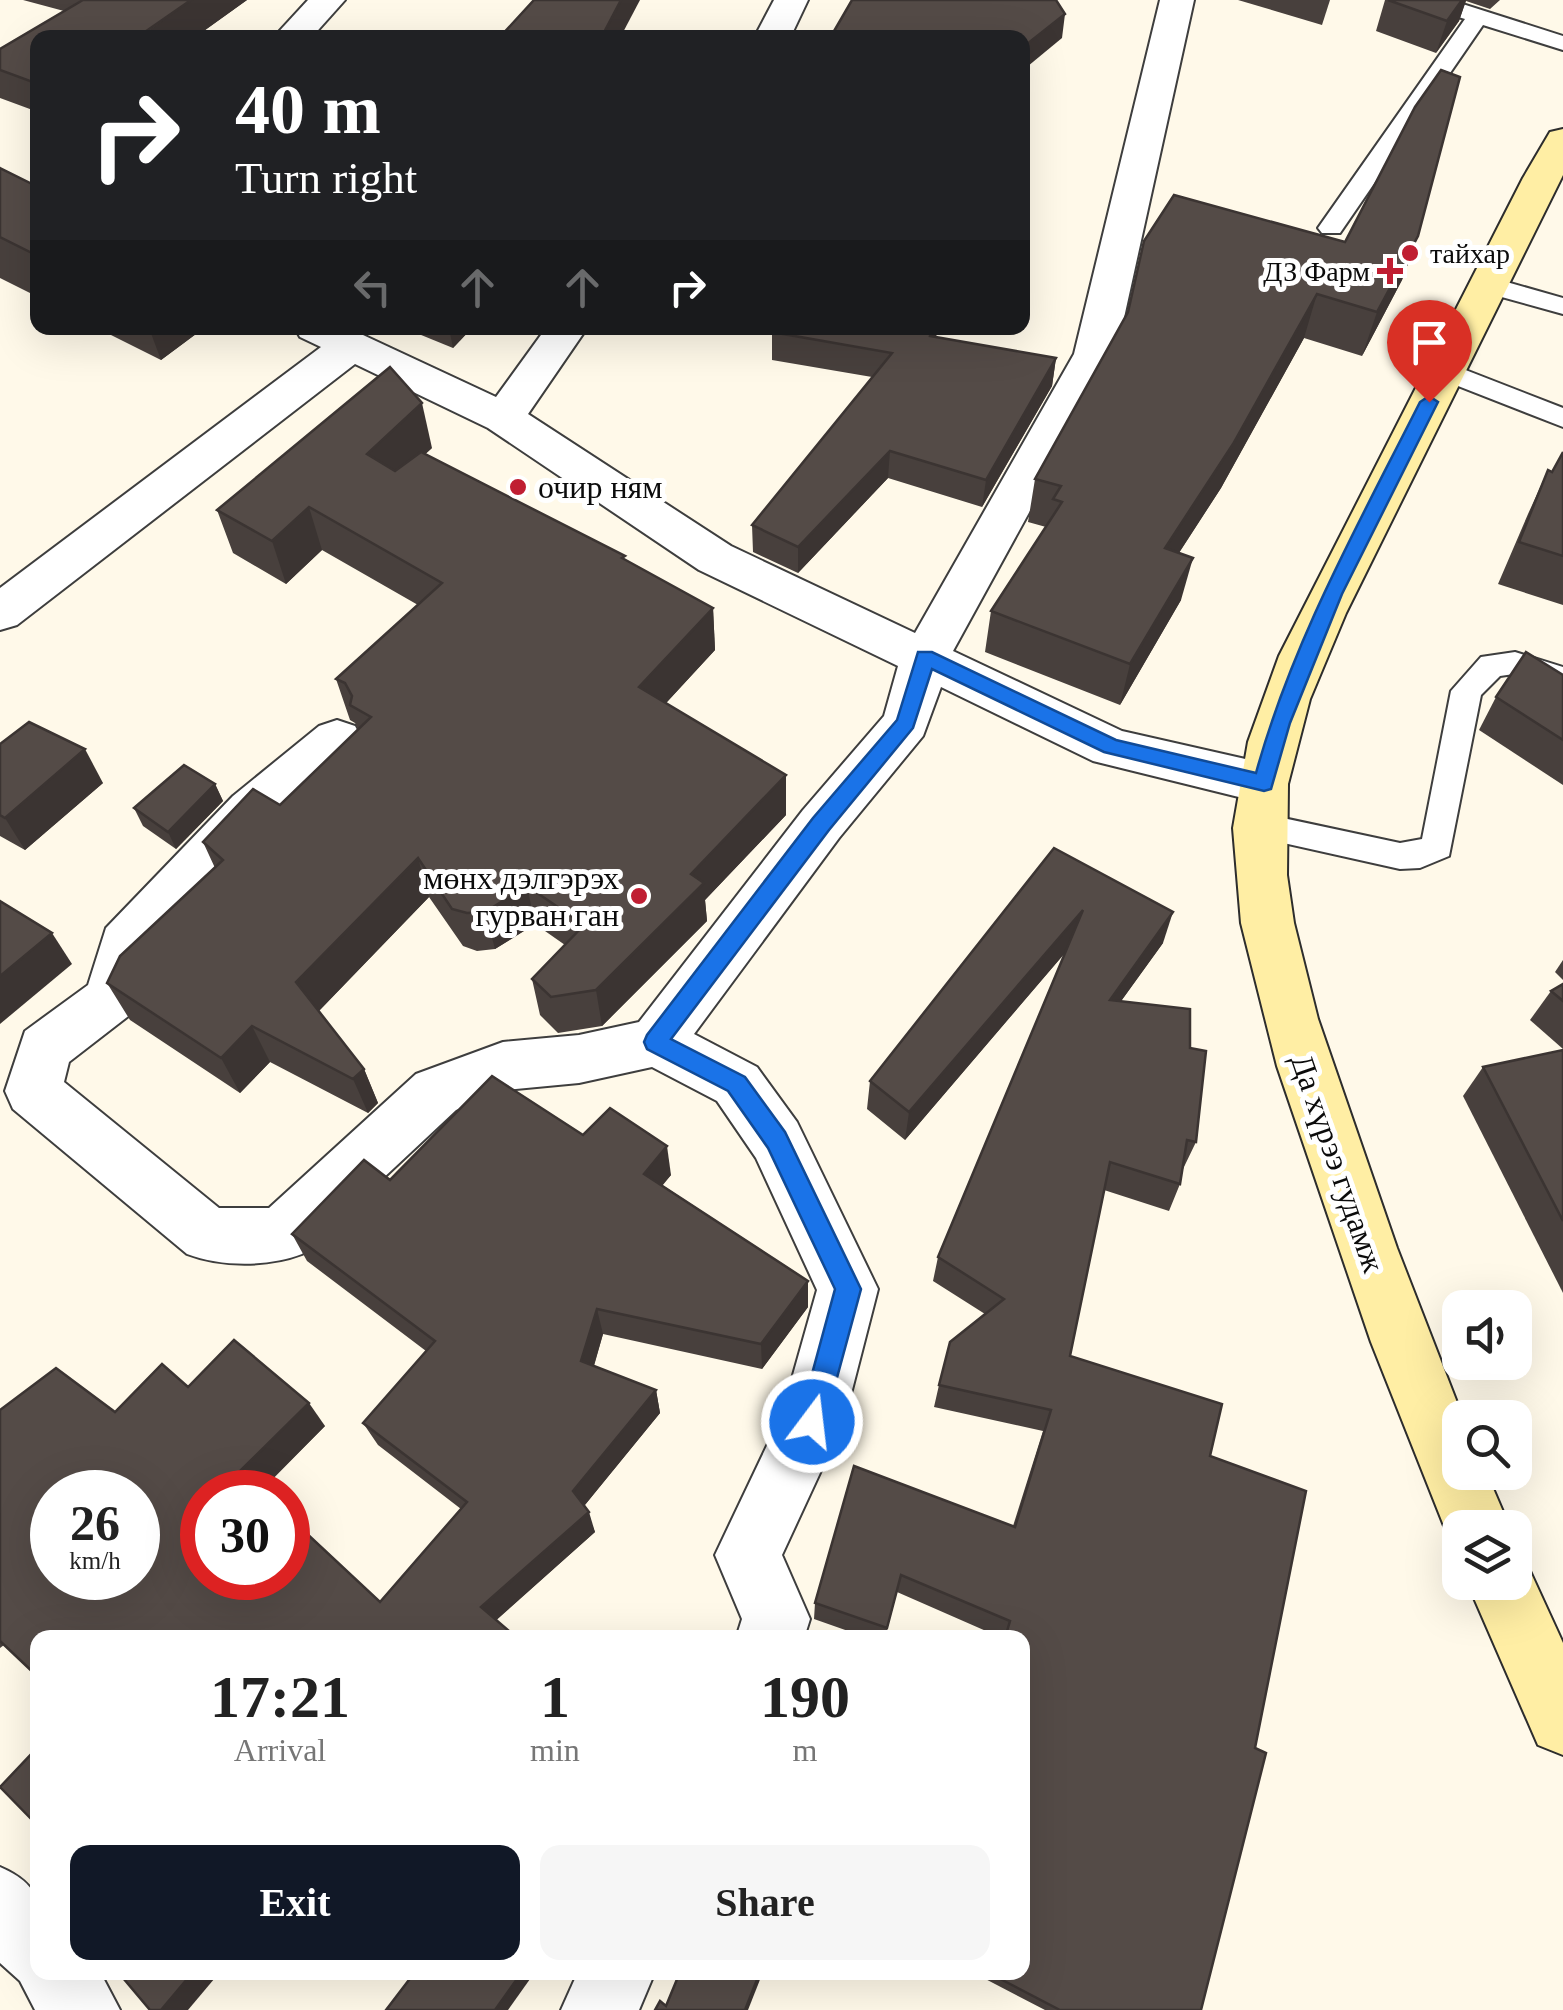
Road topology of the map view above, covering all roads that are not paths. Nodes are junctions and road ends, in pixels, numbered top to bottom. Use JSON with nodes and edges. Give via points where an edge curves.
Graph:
{"nodes":[{"id":1,"x":328,"y":0,"type":"edge"},
{"id":2,"x":791,"y":0,"type":"edge"},
{"id":3,"x":1177,"y":0,"type":"edge"},
{"id":4,"x":1427,"y":0,"type":"edge"},
{"id":5,"x":1478,"y":16,"type":"junction"},
{"id":6,"x":298,"y":30,"type":"edge"},
{"id":7,"x":776,"y":30,"type":"edge"},
{"id":8,"x":1563,"y":43,"type":"edge"},
{"id":9,"x":1560,"y":153,"type":"edge"},
{"id":10,"x":1332,"y":228,"type":"dead end"},
{"id":11,"x":1489,"y":285,"type":"junction"},
{"id":12,"x":1563,"y":306,"type":"edge"},
{"id":13,"x":562,"y":335,"type":"edge"},
{"id":14,"x":334,"y":336,"type":"edge"},
{"id":15,"x":1445,"y":370,"type":"junction"},
{"id":16,"x":503,"y":418,"type":"junction"},
{"id":17,"x":1563,"y":418,"type":"edge"},
{"id":18,"x":0,"y":613,"type":"edge"},
{"id":19,"x":925,"y":657,"type":"junction"},
{"id":20,"x":1563,"y":679,"type":"edge"},
{"id":21,"x":338,"y":739,"type":"dead end"},
{"id":22,"x":1262,"y":805,"type":"junction"},
{"id":23,"x":656,"y":1042,"type":"junction"},
{"id":24,"x":1468,"y":1510,"type":"edge"},
{"id":25,"x":1508,"y":1600,"type":"edge"},
{"id":26,"x":773,"y":1630,"type":"edge"},
{"id":27,"x":1563,"y":1720,"type":"edge"},
{"id":28,"x":0,"y":1904,"type":"edge"},
{"id":29,"x":30,"y":1942,"type":"edge"},
{"id":30,"x":60,"y":1980,"type":"edge"},
{"id":31,"x":614,"y":1980,"type":"edge"},
{"id":32,"x":82,"y":2010,"type":"edge"},
{"id":33,"x":599,"y":2010,"type":"edge"}],
"edges":[{"from":1,"to":6,"type":"street"},
{"from":2,"to":7,"type":"street"},
{"from":3,"to":19,"type":"street","via":[[1094,354]]},
{"from":4,"to":5,"type":"lane"},
{"from":5,"to":8,"type":"lane"},
{"from":5,"to":10,"type":"lane"},
{"from":9,"to":11,"type":"main road"},
{"from":11,"to":12,"type":"lane"},
{"from":11,"to":15,"type":"main road"},
{"from":13,"to":16,"type":"street"},
{"from":14,"to":16,"type":"street"},
{"from":14,"to":18,"type":"street"},
{"from":15,"to":17,"type":"lane"},
{"from":15,"to":22,"type":"main road","via":[[1332,594],[1280,723]]},
{"from":16,"to":19,"type":"street","via":[[716,558]]},
{"from":19,"to":22,"type":"street","via":[[1111,746]]},
{"from":19,"to":23,"type":"street","via":[[906,723]]},
{"from":20,"to":22,"type":"lane","via":[[1516,663],[1492,665],[1466,691],[1436,846],[1420,855],[1400,856]]},
{"from":21,"to":23,"type":"street","via":[[250,810],[126,944],[112,998],[44,1048],[32,1091],[208,1234],[281,1235],[436,1092],[503,1066]]},
{"from":22,"to":24,"type":"main road","name":"Да хүрээ гудамж","via":[[1275,966],[1418,1392]]},
{"from":23,"to":26,"type":"street","via":[[737,1084],[777,1140],[848,1289],[812,1422],[748,1554],[776,1619]]},
{"from":25,"to":27,"type":"main road"},
{"from":28,"to":29,"type":"street"},
{"from":30,"to":32,"type":"street"},
{"from":31,"to":33,"type":"street"}]}
